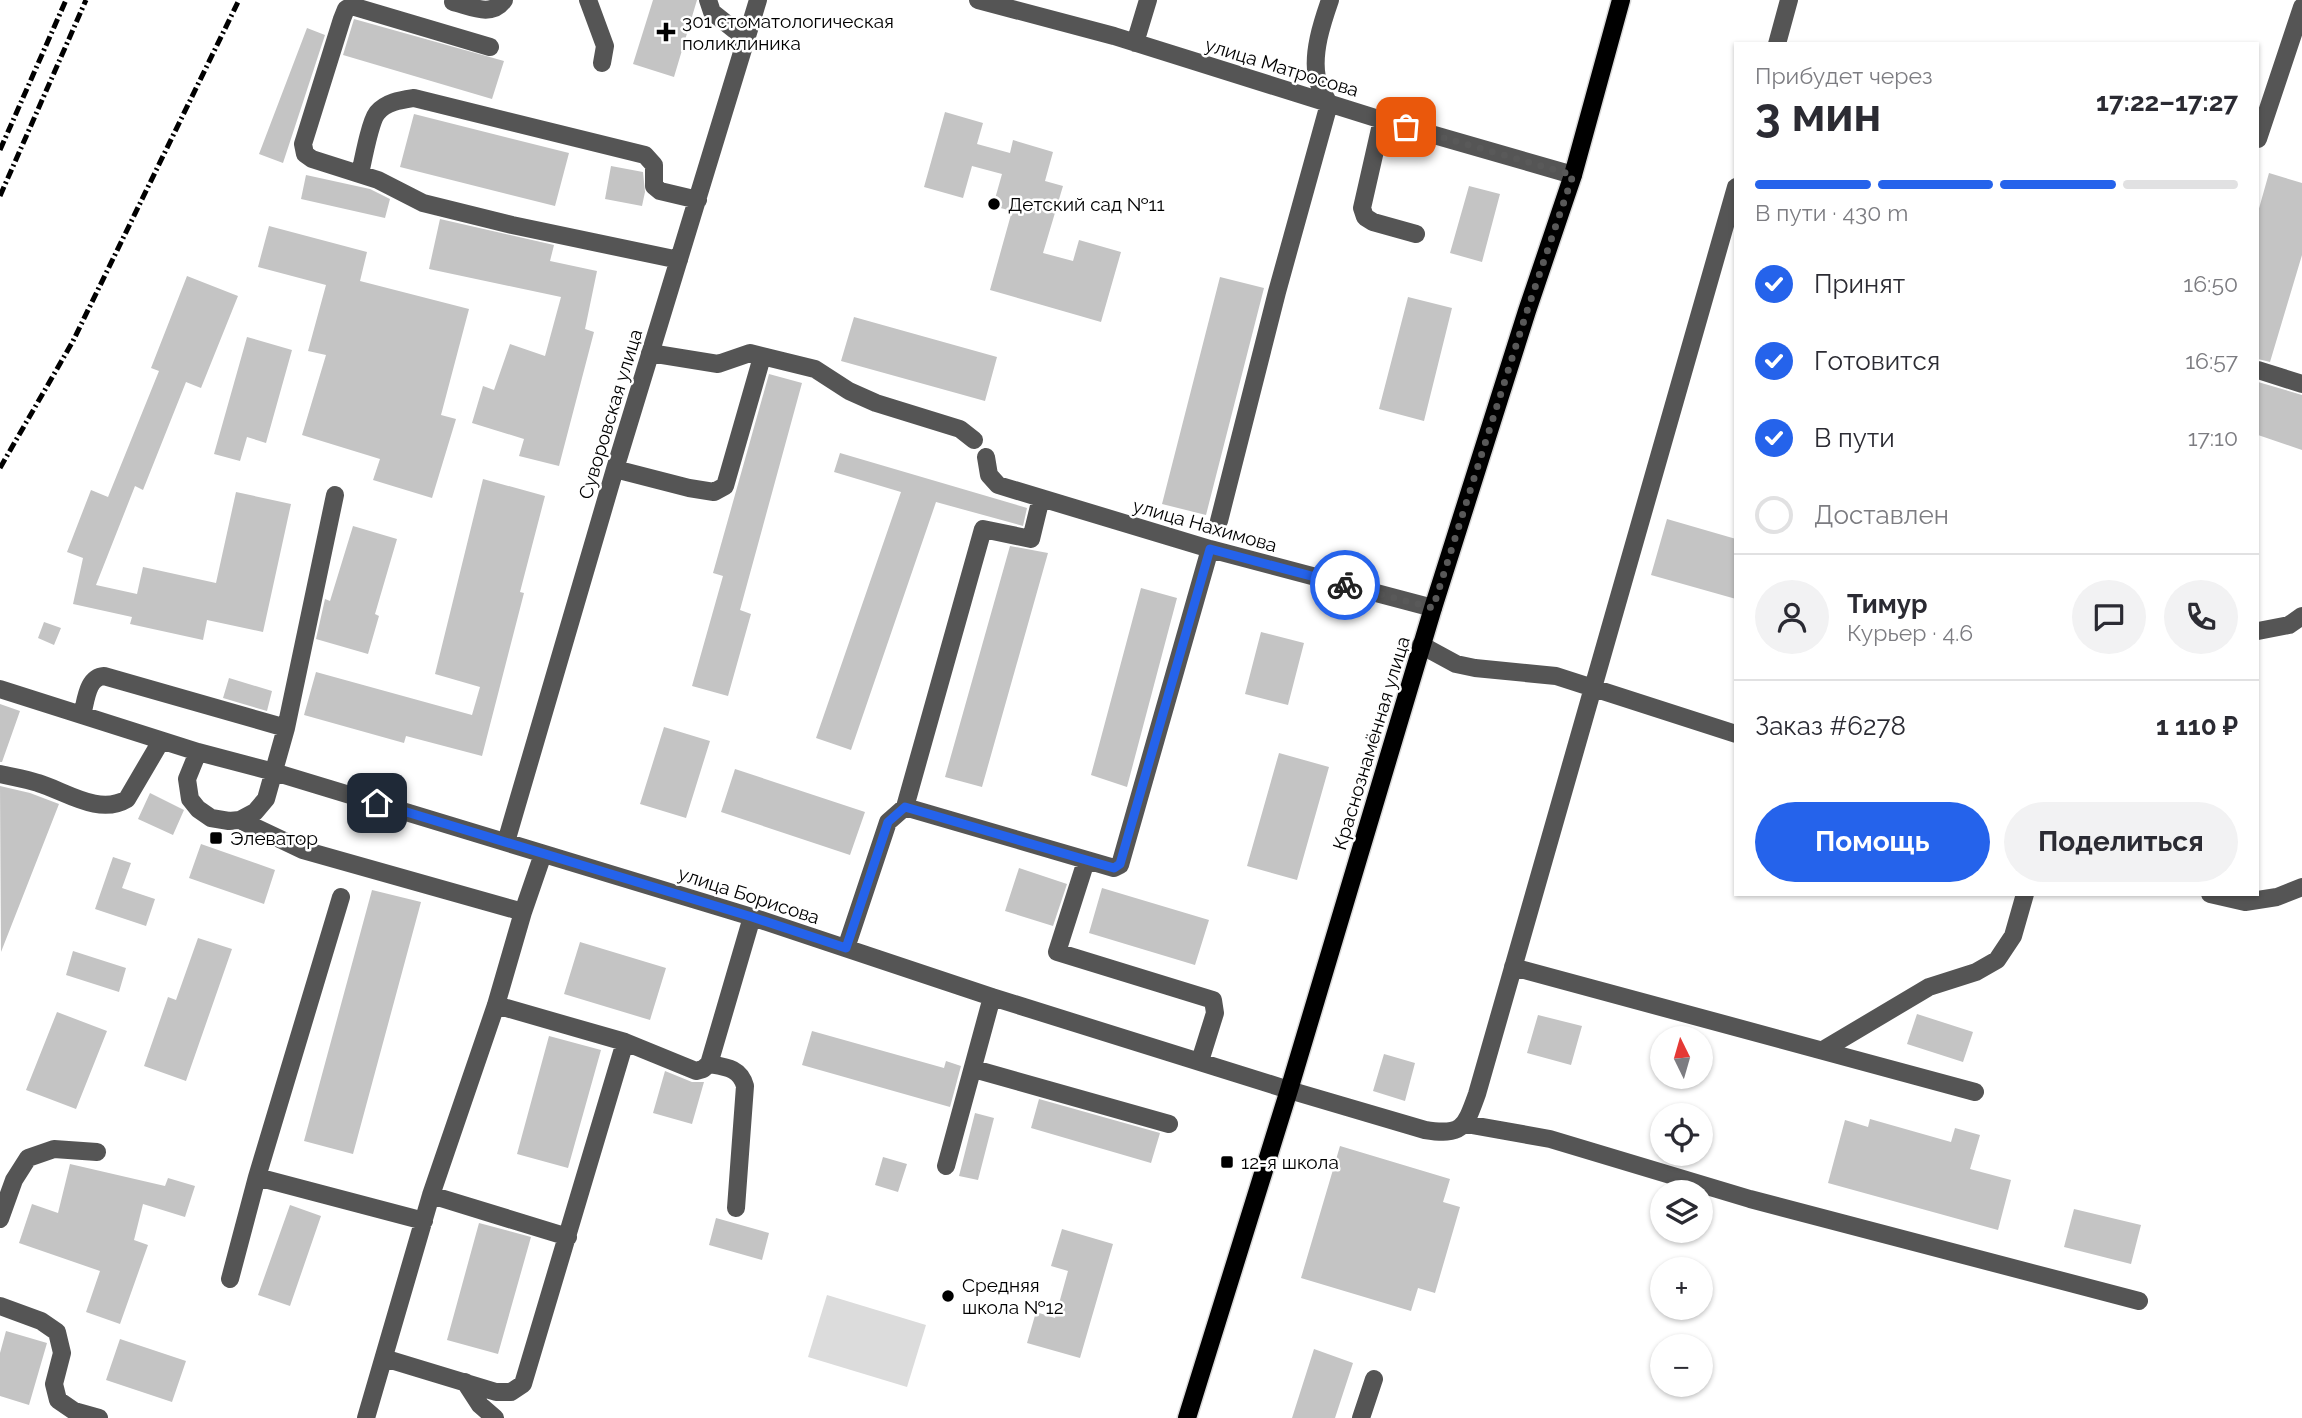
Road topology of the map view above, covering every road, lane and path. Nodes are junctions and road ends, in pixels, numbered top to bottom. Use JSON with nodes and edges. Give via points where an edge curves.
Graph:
{"nodes":[{"id":1,"x":504,"y":0,"type":"edge"},
{"id":2,"x":589,"y":0,"type":"edge"},
{"id":3,"x":708,"y":0,"type":"edge"},
{"id":4,"x":758,"y":0,"type":"edge"},
{"id":5,"x":978,"y":0,"type":"edge"},
{"id":6,"x":1148,"y":0,"type":"edge"},
{"id":7,"x":1330,"y":0,"type":"edge"},
{"id":8,"x":1621,"y":0,"type":"edge"},
{"id":9,"x":1789,"y":0,"type":"edge"},
{"id":10,"x":453,"y":2,"type":"dead end"},
{"id":11,"x":2302,"y":7,"type":"edge"},
{"id":12,"x":746,"y":39,"type":"junction"},
{"id":13,"x":1778,"y":42,"type":"edge"},
{"id":14,"x":1135,"y":43,"type":"junction"},
{"id":15,"x":490,"y":47,"type":"dead end"},
{"id":16,"x":602,"y":63,"type":"dead end"},
{"id":17,"x":1329,"y":104,"type":"junction"},
{"id":18,"x":1382,"y":120,"type":"junction"},
{"id":19,"x":2259,"y":136,"type":"edge"},
{"id":20,"x":360,"y":174,"type":"junction"},
{"id":21,"x":1573,"y":175,"type":"junction"},
{"id":22,"x":1734,"y":194,"type":"edge"},
{"id":23,"x":698,"y":200,"type":"junction"},
{"id":24,"x":1416,"y":234,"type":"dead end"},
{"id":25,"x":679,"y":260,"type":"junction"},
{"id":26,"x":650,"y":353,"type":"junction"},
{"id":27,"x":762,"y":357,"type":"junction"},
{"id":28,"x":2259,"y":370,"type":"edge"},
{"id":29,"x":2302,"y":384,"type":"edge"},
{"id":30,"x":974,"y":440,"type":"dead end"},
{"id":31,"x":986,"y":457,"type":"dead end"},
{"id":32,"x":615,"y":469,"type":"junction"},
{"id":33,"x":335,"y":495,"type":"dead end"},
{"id":34,"x":1041,"y":498,"type":"junction"},
{"id":35,"x":1219,"y":521,"type":"dead end"},
{"id":36,"x":1210,"y":549,"type":"junction"},
{"id":37,"x":1433,"y":608,"type":"junction"},
{"id":38,"x":2302,"y":616,"type":"edge"},
{"id":39,"x":2259,"y":631,"type":"edge"},
{"id":40,"x":1421,"y":645,"type":"junction"},
{"id":41,"x":1594,"y":688,"type":"junction"},
{"id":42,"x":0,"y":689,"type":"edge"},
{"id":43,"x":82,"y":715,"type":"junction"},
{"id":44,"x":286,"y":728,"type":"junction"},
{"id":45,"x":1734,"y":733,"type":"edge"},
{"id":46,"x":161,"y":741,"type":"junction"},
{"id":47,"x":198,"y":752,"type":"junction"},
{"id":48,"x":274,"y":772,"type":"junction"},
{"id":49,"x":0,"y":774,"type":"edge"},
{"id":50,"x":905,"y":807,"type":"junction"},
{"id":51,"x":240,"y":820,"type":"junction"},
{"id":52,"x":506,"y":842,"type":"junction"},
{"id":53,"x":543,"y":854,"type":"junction"},
{"id":54,"x":1086,"y":861,"type":"junction"},
{"id":55,"x":2302,"y":887,"type":"edge"},
{"id":56,"x":2024,"y":896,"type":"edge"},
{"id":57,"x":2219,"y":896,"type":"edge"},
{"id":58,"x":341,"y":897,"type":"dead end"},
{"id":59,"x":523,"y":912,"type":"junction"},
{"id":60,"x":752,"y":917,"type":"junction"},
{"id":61,"x":846,"y":948,"type":"junction"},
{"id":62,"x":1513,"y":967,"type":"junction"},
{"id":63,"x":992,"y":997,"type":"junction"},
{"id":64,"x":496,"y":1005,"type":"junction"},
{"id":65,"x":625,"y":1042,"type":"junction"},
{"id":66,"x":1823,"y":1050,"type":"junction"},
{"id":67,"x":1200,"y":1061,"type":"junction"},
{"id":68,"x":709,"y":1064,"type":"junction"},
{"id":69,"x":974,"y":1069,"type":"junction"},
{"id":70,"x":1289,"y":1090,"type":"junction"},
{"id":71,"x":1975,"y":1091,"type":"dead end"},
{"id":72,"x":1169,"y":1124,"type":"dead end"},
{"id":73,"x":1466,"y":1124,"type":"junction"},
{"id":74,"x":97,"y":1153,"type":"dead end"},
{"id":75,"x":946,"y":1166,"type":"dead end"},
{"id":76,"x":257,"y":1177,"type":"junction"},
{"id":77,"x":431,"y":1195,"type":"junction"},
{"id":78,"x":736,"y":1208,"type":"dead end"},
{"id":79,"x":0,"y":1219,"type":"edge"},
{"id":80,"x":424,"y":1221,"type":"junction"},
{"id":81,"x":568,"y":1237,"type":"junction"},
{"id":82,"x":230,"y":1279,"type":"dead end"},
{"id":83,"x":2139,"y":1301,"type":"dead end"},
{"id":84,"x":0,"y":1306,"type":"edge"},
{"id":85,"x":384,"y":1358,"type":"junction"},
{"id":86,"x":1374,"y":1379,"type":"dead end"},
{"id":87,"x":465,"y":1382,"type":"junction"},
{"id":88,"x":99,"y":1418,"type":"edge"},
{"id":89,"x":366,"y":1418,"type":"edge"},
{"id":90,"x":495,"y":1418,"type":"edge"},
{"id":91,"x":1188,"y":1418,"type":"edge"},
{"id":92,"x":1361,"y":1418,"type":"edge"}],
"edges":[{"from":1,"to":10,"type":"street","via":[[487,11]]},
{"from":2,"to":16,"type":"street","via":[[605,46]]},
{"from":3,"to":12,"type":"street","via":[[712,12]]},
{"from":4,"to":12,"type":"street","name":"Суворовская улица"},
{"from":5,"to":14,"type":"street","name":"улица Матросова"},
{"from":6,"to":14,"type":"street"},
{"from":7,"to":17,"type":"street","via":[[1316,64],[1317,79]]},
{"from":8,"to":21,"type":"main road","name":"Краснознамённая улица"},
{"from":9,"to":13,"type":"street"},
{"from":11,"to":19,"type":"street"},
{"from":12,"to":23,"type":"street","name":"Суворовская улица"},
{"from":14,"to":17,"type":"street","name":"улица Матросова"},
{"from":15,"to":20,"type":"street","via":[[352,6],[346,9],[303,144],[312,159]]},
{"from":17,"to":18,"type":"street","name":"улица Матросова"},
{"from":17,"to":35,"type":"street"},
{"from":18,"to":21,"type":"street","name":"улица Матросова"},
{"from":18,"to":24,"type":"street","via":[[1362,208],[1364,217]]},
{"from":20,"to":23,"type":"street","via":[[376,114],[385,106],[414,98],[645,155],[654,165],[654,186]]},
{"from":20,"to":25,"type":"street","via":[[423,203]]},
{"from":21,"to":37,"type":"main road","name":"Краснознамённая улица"},
{"from":22,"to":41,"type":"street"},
{"from":23,"to":25,"type":"street","name":"Суворовская улица"},
{"from":25,"to":26,"type":"street","name":"Суворовская улица"},
{"from":26,"to":27,"type":"street","via":[[718,364],[750,354]]},
{"from":26,"to":32,"type":"street","name":"Суворовская улица"},
{"from":27,"to":30,"type":"street","via":[[815,369],[849,390],[960,429]]},
{"from":27,"to":32,"type":"street","via":[[725,486],[714,492]]},
{"from":28,"to":29,"type":"street"},
{"from":31,"to":34,"type":"street","name":"улица Нахимова","via":[[989,475],[998,485]]},
{"from":32,"to":52,"type":"street","name":"Суворовская улица"},
{"from":33,"to":44,"type":"street"},
{"from":34,"to":36,"type":"street","name":"улица Нахимова"},
{"from":34,"to":50,"type":"street","via":[[1031,539],[984,529]]},
{"from":36,"to":37,"type":"street","name":"улица Нахимова"},
{"from":36,"to":54,"type":"street","via":[[1120,864],[1114,868]]},
{"from":37,"to":40,"type":"main road","name":"Краснознамённая улица"},
{"from":38,"to":39,"type":"street","via":[[2289,625]]},
{"from":40,"to":41,"type":"street","via":[[1456,664],[1556,676]]},
{"from":40,"to":70,"type":"main road","name":"Краснознамённая улица"},
{"from":41,"to":45,"type":"street"},
{"from":41,"to":62,"type":"street"},
{"from":42,"to":43,"type":"street","name":"улица Борисова"},
{"from":43,"to":44,"type":"street","via":[[92,681],[104,676]]},
{"from":43,"to":46,"type":"street","name":"улица Борисова"},
{"from":44,"to":48,"type":"street"},
{"from":46,"to":47,"type":"street","name":"улица Борисова"},
{"from":46,"to":49,"type":"street","via":[[127,799],[118,805],[93,804],[37,782]]},
{"from":47,"to":48,"type":"street","name":"улица Борисова"},
{"from":47,"to":51,"type":"street","via":[[187,779],[190,799],[211,818]]},
{"from":48,"to":51,"type":"street","via":[[266,799]]},
{"from":48,"to":52,"type":"street","name":"улица Борисова"},
{"from":50,"to":54,"type":"street"},
{"from":50,"to":61,"type":"street","via":[[888,822]]},
{"from":51,"to":59,"type":"street","via":[[315,853]]},
{"from":52,"to":53,"type":"street","name":"улица Борисова"},
{"from":53,"to":59,"type":"street"},
{"from":53,"to":60,"type":"street","name":"улица Борисова"},
{"from":54,"to":67,"type":"street","via":[[1057,952],[1213,1000],[1215,1013]]},
{"from":55,"to":57,"type":"street","via":[[2245,902]]},
{"from":56,"to":66,"type":"street","via":[[2013,936],[1997,960],[1929,987]]},
{"from":58,"to":76,"type":"street"},
{"from":59,"to":64,"type":"street"},
{"from":60,"to":61,"type":"street","name":"улица Борисова"},
{"from":60,"to":68,"type":"street"},
{"from":61,"to":63,"type":"street","name":"улица Борисова"},
{"from":62,"to":66,"type":"street"},
{"from":62,"to":73,"type":"street"},
{"from":63,"to":67,"type":"street","name":"улица Борисова"},
{"from":63,"to":69,"type":"street"},
{"from":64,"to":65,"type":"street"},
{"from":64,"to":77,"type":"street"},
{"from":65,"to":68,"type":"street","via":[[696,1071]]},
{"from":65,"to":81,"type":"street"},
{"from":66,"to":71,"type":"street"},
{"from":67,"to":70,"type":"street","name":"улица Борисова"},
{"from":68,"to":78,"type":"street","via":[[735,1070],[745,1086]]},
{"from":69,"to":72,"type":"street"},
{"from":69,"to":75,"type":"street"},
{"from":70,"to":73,"type":"street","name":"улица Борисова","via":[[1425,1130],[1448,1133]]},
{"from":70,"to":91,"type":"main road","name":"Краснознамённая улица"},
{"from":73,"to":83,"type":"street","via":[[1550,1139],[1750,1199]]},
{"from":74,"to":79,"type":"street","via":[[54,1149],[28,1157]]},
{"from":76,"to":80,"type":"street"},
{"from":76,"to":82,"type":"street"},
{"from":77,"to":80,"type":"street"},
{"from":77,"to":81,"type":"street"},
{"from":80,"to":85,"type":"street"},
{"from":81,"to":87,"type":"street","via":[[523,1384],[504,1393]]},
{"from":84,"to":88,"type":"street","via":[[57,1332],[62,1353],[54,1384],[58,1400],[74,1411]]},
{"from":85,"to":87,"type":"street"},
{"from":85,"to":89,"type":"street"},
{"from":86,"to":92,"type":"street"},
{"from":87,"to":90,"type":"street"}]}
